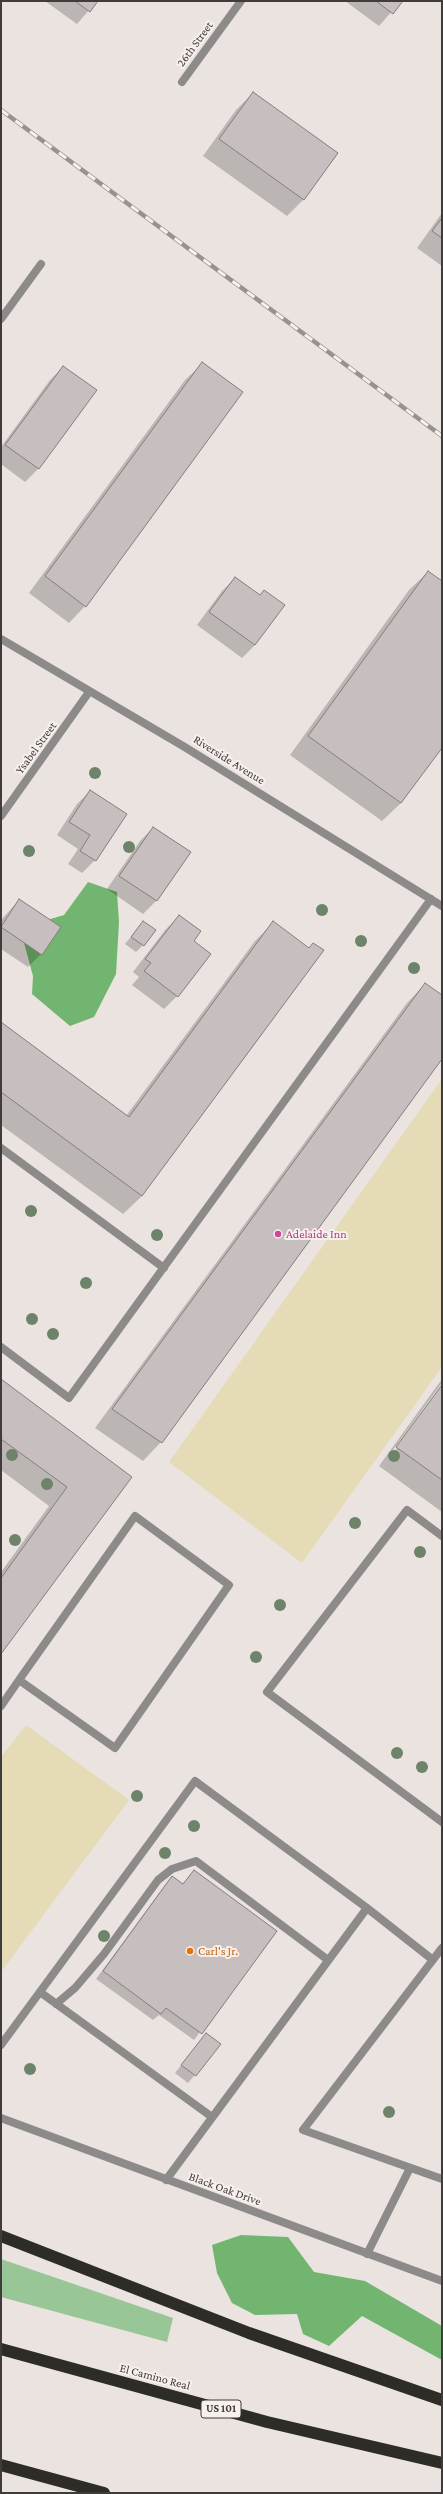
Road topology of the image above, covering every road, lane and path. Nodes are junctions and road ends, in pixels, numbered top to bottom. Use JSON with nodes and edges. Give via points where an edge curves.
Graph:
{"nodes":[{"id":1,"x":241,"y":1,"type":"edge"},
{"id":2,"x":182,"y":82,"type":"dead end"},
{"id":3,"x":41,"y":264,"type":"dead end"},
{"id":4,"x":1,"y":319,"type":"edge"},
{"id":5,"x":1,"y":639,"type":"edge"},
{"id":6,"x":89,"y":692,"type":"junction"},
{"id":7,"x":1,"y":816,"type":"edge"},
{"id":8,"x":431,"y":899,"type":"junction"},
{"id":9,"x":442,"y":906,"type":"edge"},
{"id":10,"x":1,"y":1148,"type":"edge"},
{"id":11,"x":164,"y":1268,"type":"junction"},
{"id":12,"x":1,"y":1347,"type":"edge"},
{"id":13,"x":442,"y":1536,"type":"edge"},
{"id":14,"x":19,"y":1680,"type":"junction"},
{"id":15,"x":1,"y":1706,"type":"edge"},
{"id":16,"x":442,"y":1822,"type":"edge"},
{"id":17,"x":367,"y":1908,"type":"junction"},
{"id":18,"x":442,"y":1948,"type":"edge"},
{"id":19,"x":328,"y":1960,"type":"junction"},
{"id":20,"x":434,"y":1960,"type":"junction"},
{"id":21,"x":40,"y":1992,"type":"junction"},
{"id":22,"x":56,"y":2004,"type":"junction"},
{"id":23,"x":1,"y":2045,"type":"edge"},
{"id":24,"x":212,"y":2117,"type":"junction"},
{"id":25,"x":1,"y":2118,"type":"edge"},
{"id":26,"x":410,"y":2168,"type":"junction"},
{"id":27,"x":442,"y":2179,"type":"edge"},
{"id":28,"x":166,"y":2180,"type":"junction"},
{"id":29,"x":1,"y":2236,"type":"edge"},
{"id":30,"x":367,"y":2254,"type":"junction"},
{"id":31,"x":442,"y":2282,"type":"edge"},
{"id":32,"x":1,"y":2349,"type":"edge"},
{"id":33,"x":442,"y":2400,"type":"edge"},
{"id":34,"x":442,"y":2463,"type":"edge"},
{"id":35,"x":1,"y":2465,"type":"edge"},
{"id":36,"x":104,"y":2493,"type":"edge"}],
"edges":[{"from":1,"to":2,"type":"street","name":"26th Street"},
{"from":3,"to":4,"type":"street"},
{"from":5,"to":6,"type":"street","name":"Riverside Avenue"},
{"from":6,"to":7,"type":"street","name":"Ysabel Street"},
{"from":6,"to":8,"type":"street","name":"Riverside Avenue","via":[[183,746]]},
{"from":8,"to":9,"type":"street","name":"Riverside Avenue"},
{"from":8,"to":11,"type":"street"},
{"from":10,"to":11,"type":"street"},
{"from":11,"to":12,"type":"street","via":[[69,1398]]},
{"from":13,"to":16,"type":"street","via":[[407,1510],[267,1692]]},
{"from":14,"to":14,"type":"street","via":[[115,1748],[228,1585],[135,1516]]},
{"from":14,"to":15,"type":"street"},
{"from":17,"to":19,"type":"street"},
{"from":17,"to":20,"type":"street"},
{"from":17,"to":21,"type":"street","via":[[195,1781]]},
{"from":18,"to":20,"type":"street"},
{"from":19,"to":22,"type":"street","via":[[196,1861],[172,1869],[158,1880],[104,1954],[75,1988]]},
{"from":19,"to":24,"type":"street"},
{"from":20,"to":26,"type":"street","via":[[303,2130]]},
{"from":21,"to":22,"type":"street"},
{"from":21,"to":23,"type":"street"},
{"from":22,"to":24,"type":"street"},
{"from":24,"to":28,"type":"street"},
{"from":25,"to":28,"type":"street","name":"Black Oak Drive"},
{"from":26,"to":27,"type":"street"},
{"from":26,"to":30,"type":"street"},
{"from":28,"to":30,"type":"street","name":"Black Oak Drive"},
{"from":29,"to":33,"type":"highway","via":[[249,2333]]},
{"from":30,"to":31,"type":"street","name":"Black Oak Drive"},
{"from":32,"to":34,"type":"highway","name":"El Camino Real","number":"US 101","via":[[267,2422]]},
{"from":35,"to":36,"type":"highway"}]}
